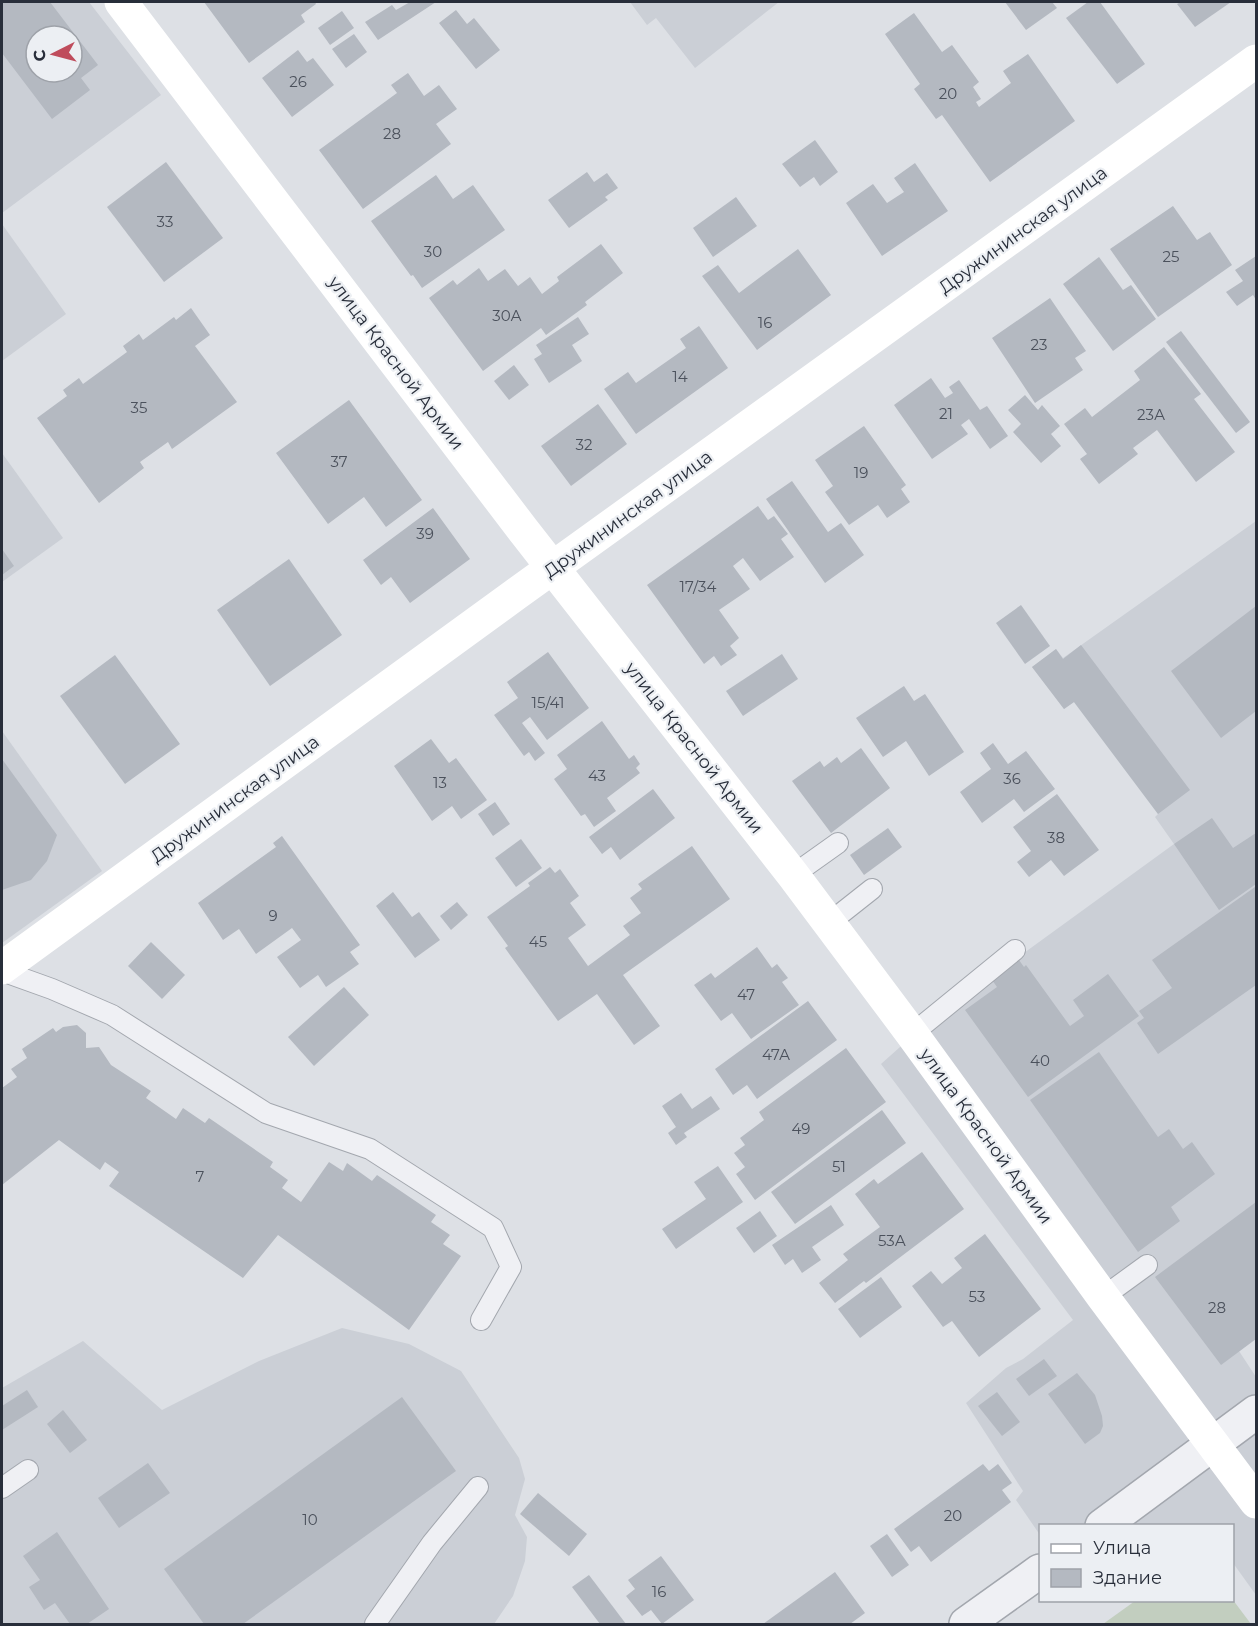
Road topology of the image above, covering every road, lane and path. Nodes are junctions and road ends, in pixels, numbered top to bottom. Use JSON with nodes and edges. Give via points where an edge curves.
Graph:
{"nodes":[{"id":1,"x":121,"y":2,"type":"edge"},
{"id":2,"x":1257,"y":61,"type":"edge"},
{"id":3,"x":553,"y":568,"type":"junction"},
{"id":4,"x":838,"y":843,"type":"dead end"},
{"id":5,"x":793,"y":874,"type":"junction"},
{"id":6,"x":872,"y":889,"type":"dead end"},
{"id":7,"x":829,"y":923,"type":"junction"},
{"id":8,"x":1015,"y":950,"type":"dead end"},
{"id":9,"x":2,"y":970,"type":"edge"},
{"id":10,"x":912,"y":1034,"type":"junction"},
{"id":11,"x":1147,"y":1265,"type":"dead end"},
{"id":12,"x":1103,"y":1297,"type":"junction"},
{"id":13,"x":481,"y":1320,"type":"dead end"},
{"id":14,"x":1257,"y":1412,"type":"edge"},
{"id":15,"x":1213,"y":1444,"type":"junction"},
{"id":16,"x":28,"y":1470,"type":"dead end"},
{"id":17,"x":478,"y":1486,"type":"dead end"},
{"id":18,"x":2,"y":1488,"type":"edge"},
{"id":19,"x":1257,"y":1502,"type":"edge"},
{"id":20,"x":1105,"y":1524,"type":"edge"},
{"id":21,"x":1039,"y":1571,"type":"edge"},
{"id":22,"x":375,"y":1624,"type":"edge"},
{"id":23,"x":966,"y":1624,"type":"edge"}],
"edges":[{"from":1,"to":3,"type":"main road","name":"улица Красной Армии"},
{"from":2,"to":3,"type":"main road","name":"Дружининская улица"},
{"from":3,"to":5,"type":"main road","name":"улица Красной Армии"},
{"from":3,"to":9,"type":"main road","name":"Дружининская улица"},
{"from":4,"to":5,"type":"lane"},
{"from":5,"to":7,"type":"main road","name":"улица Красной Армии"},
{"from":6,"to":7,"type":"lane"},
{"from":7,"to":10,"type":"main road","name":"улица Красной Армии"},
{"from":8,"to":10,"type":"lane"},
{"from":9,"to":13,"type":"lane","via":[[112,1015],[266,1113],[370,1149],[493,1228],[511,1267]]},
{"from":10,"to":12,"type":"main road","name":"улица Красной Армии"},
{"from":11,"to":12,"type":"lane"},
{"from":12,"to":15,"type":"main road","name":"улица Красной Армии"},
{"from":14,"to":15,"type":"street"},
{"from":15,"to":19,"type":"main road","name":"улица Красной Армии"},
{"from":15,"to":20,"type":"street"},
{"from":16,"to":18,"type":"lane"},
{"from":17,"to":22,"type":"lane"},
{"from":21,"to":23,"type":"street"}]}
